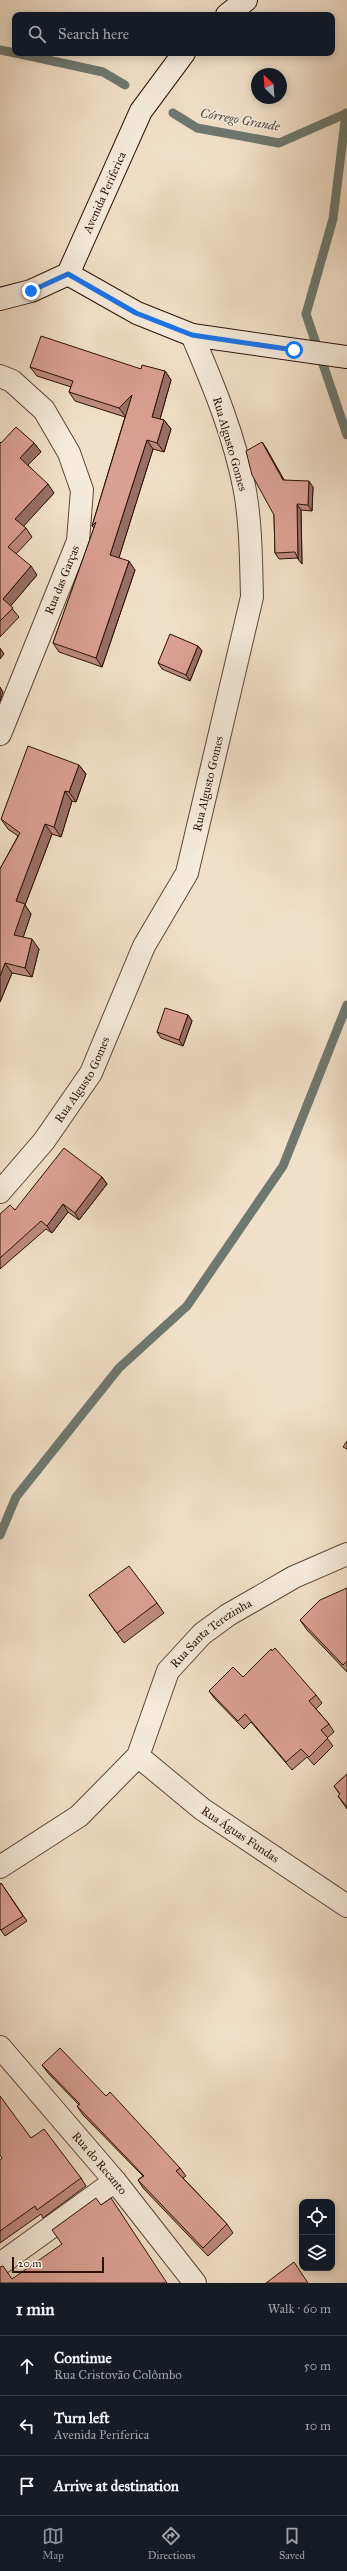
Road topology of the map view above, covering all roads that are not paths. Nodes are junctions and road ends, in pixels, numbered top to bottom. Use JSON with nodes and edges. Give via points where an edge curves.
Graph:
{"nodes":[{"id":1,"x":246,"y":0,"type":"edge"},
{"id":2,"x":231,"y":12,"type":"edge"},
{"id":3,"x":182,"y":56,"type":"edge"},
{"id":4,"x":68,"y":274,"type":"junction"},
{"id":5,"x":0,"y":299,"type":"edge"},
{"id":6,"x":192,"y":335,"type":"junction"},
{"id":7,"x":344,"y":357,"type":"edge"},
{"id":8,"x":0,"y":376,"type":"edge"},
{"id":9,"x":0,"y":734,"type":"edge"},
{"id":10,"x":0,"y":1192,"type":"edge"},
{"id":11,"x":347,"y":1554,"type":"edge"},
{"id":12,"x":138,"y":1756,"type":"junction"},
{"id":13,"x":0,"y":1867,"type":"edge"},
{"id":14,"x":347,"y":1906,"type":"edge"},
{"id":15,"x":0,"y":2047,"type":"edge"},
{"id":16,"x":115,"y":2181,"type":"junction"},
{"id":17,"x":0,"y":2264,"type":"edge"},
{"id":18,"x":195,"y":2283,"type":"edge"}],
"edges":[{"from":1,"to":2,"type":"street"},
{"from":3,"to":4,"type":"street","name":"Avenida Periferica","via":[[140,111]]},
{"from":4,"to":5,"type":"street","via":[[31,291]]},
{"from":4,"to":6,"type":"street","via":[[136,313]]},
{"from":6,"to":7,"type":"street"},
{"from":6,"to":10,"type":"street","name":"Rua Algusto Gomes","via":[[213,384],[245,490],[252,597],[187,873],[144,946],[91,1073],[44,1141]]},
{"from":8,"to":9,"type":"street","name":"Rua das Garças","via":[[12,381],[44,410],[69,453],[82,490],[78,542]]},
{"from":11,"to":12,"type":"street","name":"Rua Santa Terezinha","via":[[294,1577],[228,1614],[202,1634],[168,1671]]},
{"from":12,"to":13,"type":"street","name":"Rua Santa Terezinha","via":[[80,1816]]},
{"from":12,"to":14,"type":"street","name":"Rua Águas Fundas","via":[[202,1809]]},
{"from":15,"to":16,"type":"street","name":"Rua do Recanto"},
{"from":16,"to":17,"type":"street"},
{"from":16,"to":18,"type":"street","name":"Rua do Recanto"}]}
